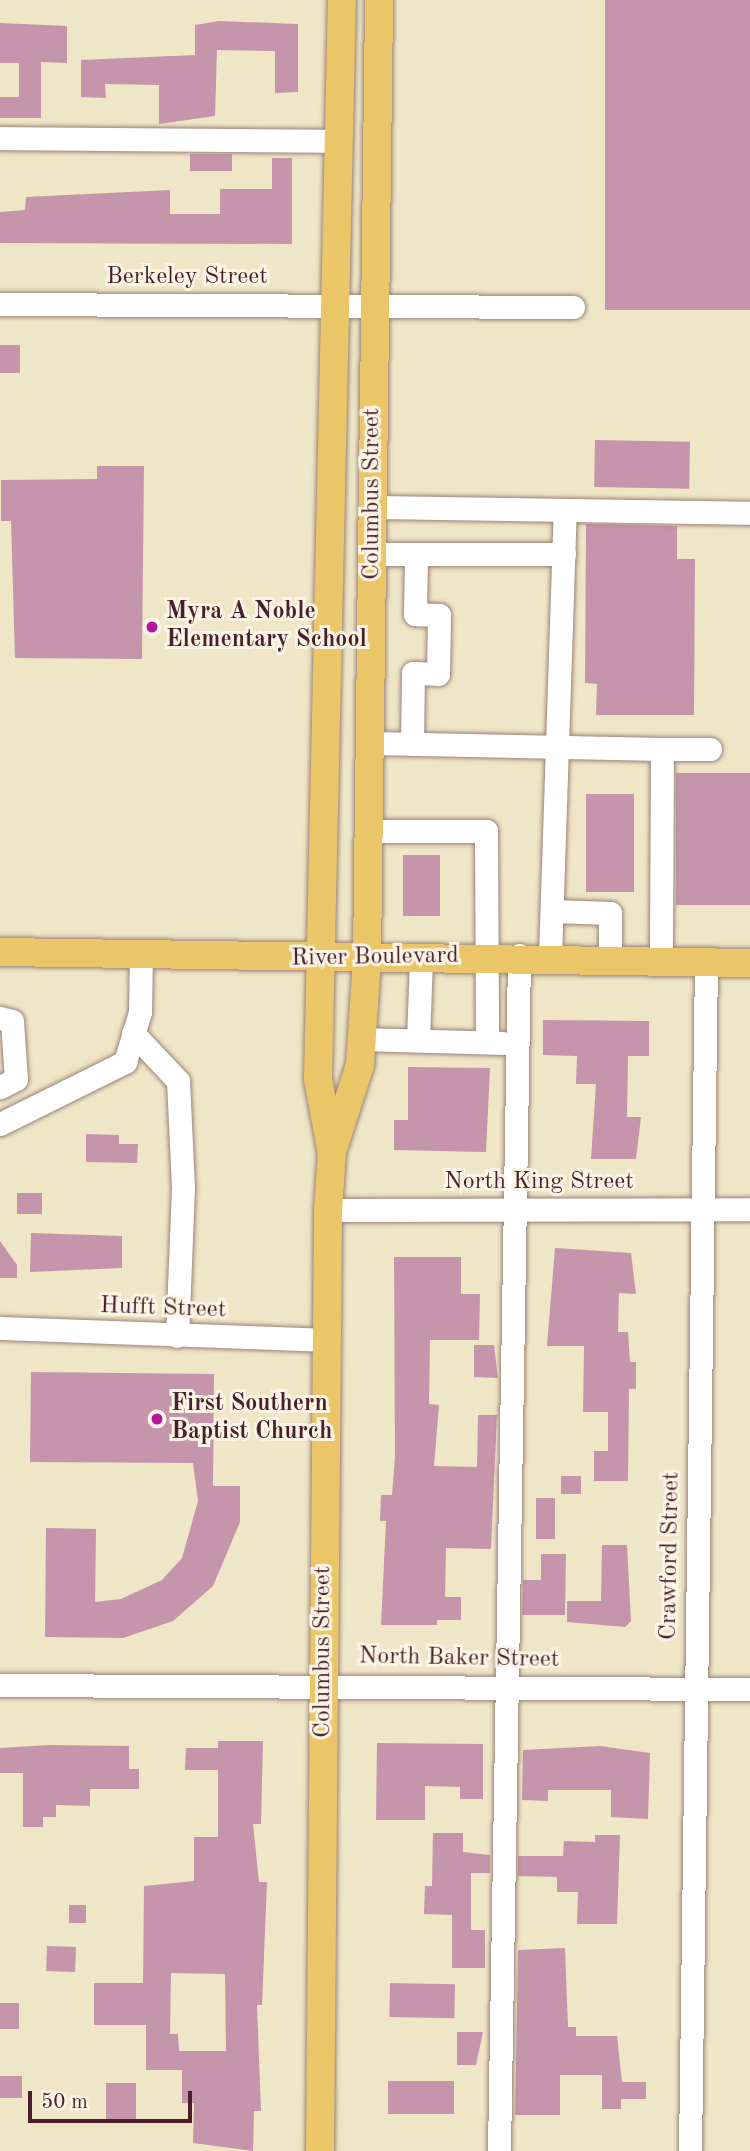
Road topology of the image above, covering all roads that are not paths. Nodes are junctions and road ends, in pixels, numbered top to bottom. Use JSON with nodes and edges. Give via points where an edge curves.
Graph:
{"nodes":[{"id":1,"x":342,"y":0,"type":"edge"},
{"id":2,"x":379,"y":0,"type":"edge"},
{"id":3,"x":0,"y":138,"type":"edge"},
{"id":4,"x":340,"y":141,"type":"junction"},
{"id":5,"x":0,"y":304,"type":"edge"},
{"id":6,"x":337,"y":304,"type":"junction"},
{"id":7,"x":374,"y":304,"type":"junction"},
{"id":8,"x":572,"y":307,"type":"dead end"},
{"id":9,"x":373,"y":507,"type":"junction"},
{"id":10,"x":565,"y":510,"type":"junction"},
{"id":11,"x":750,"y":513,"type":"edge"},
{"id":12,"x":373,"y":554,"type":"junction"},
{"id":13,"x":416,"y":554,"type":"junction"},
{"id":14,"x":564,"y":554,"type":"junction"},
{"id":15,"x":372,"y":743,"type":"junction"},
{"id":16,"x":412,"y":744,"type":"junction"},
{"id":17,"x":557,"y":746,"type":"junction"},
{"id":18,"x":662,"y":749,"type":"junction"},
{"id":19,"x":710,"y":749,"type":"dead end"},
{"id":20,"x":369,"y":831,"type":"junction"},
{"id":21,"x":552,"y":911,"type":"junction"},
{"id":22,"x":0,"y":952,"type":"edge"},
{"id":23,"x":141,"y":954,"type":"junction"},
{"id":24,"x":519,"y":955,"type":"junction"},
{"id":25,"x":489,"y":956,"type":"junction"},
{"id":26,"x":421,"y":957,"type":"junction"},
{"id":27,"x":550,"y":957,"type":"junction"},
{"id":28,"x":367,"y":959,"type":"junction"},
{"id":29,"x":610,"y":959,"type":"junction"},
{"id":30,"x":323,"y":961,"type":"junction"},
{"id":31,"x":660,"y":961,"type":"junction"},
{"id":32,"x":706,"y":962,"type":"junction"},
{"id":33,"x":750,"y":963,"type":"edge"},
{"id":34,"x":0,"y":1018,"type":"edge"},
{"id":35,"x":133,"y":1033,"type":"junction"},
{"id":36,"x":362,"y":1039,"type":"junction"},
{"id":37,"x":418,"y":1040,"type":"junction"},
{"id":38,"x":487,"y":1042,"type":"junction"},
{"id":39,"x":515,"y":1043,"type":"junction"},
{"id":40,"x":0,"y":1087,"type":"edge"},
{"id":41,"x":0,"y":1124,"type":"edge"},
{"id":42,"x":332,"y":1152,"type":"junction"},
{"id":43,"x":702,"y":1208,"type":"junction"},
{"id":44,"x":511,"y":1209,"type":"junction"},
{"id":45,"x":750,"y":1209,"type":"edge"},
{"id":46,"x":328,"y":1210,"type":"junction"},
{"id":47,"x":0,"y":1328,"type":"edge"},
{"id":48,"x":177,"y":1336,"type":"junction"},
{"id":49,"x":325,"y":1340,"type":"junction"},
{"id":50,"x":0,"y":1685,"type":"edge"},
{"id":51,"x":324,"y":1686,"type":"junction"},
{"id":52,"x":504,"y":1686,"type":"junction"},
{"id":53,"x":696,"y":1688,"type":"junction"},
{"id":54,"x":750,"y":1689,"type":"edge"},
{"id":55,"x":320,"y":2151,"type":"edge"},
{"id":56,"x":499,"y":2151,"type":"edge"},
{"id":57,"x":690,"y":2151,"type":"edge"}],
"edges":[{"from":1,"to":4,"type":"main road","name":"Columbus Street"},
{"from":2,"to":7,"type":"main road","name":"Columbus Street"},
{"from":3,"to":4,"type":"street"},
{"from":4,"to":6,"type":"main road","name":"Columbus Street"},
{"from":5,"to":6,"type":"street","name":"Berkeley Street"},
{"from":6,"to":7,"type":"street","name":"Berkeley Street"},
{"from":6,"to":30,"type":"main road","name":"Columbus Street"},
{"from":7,"to":8,"type":"street","name":"Berkeley Street"},
{"from":7,"to":9,"type":"main road","name":"Columbus Street"},
{"from":9,"to":10,"type":"street"},
{"from":9,"to":12,"type":"main road","name":"Columbus Street"},
{"from":10,"to":11,"type":"street"},
{"from":10,"to":14,"type":"street"},
{"from":12,"to":13,"type":"street"},
{"from":12,"to":15,"type":"main road","name":"Columbus Street"},
{"from":13,"to":14,"type":"street"},
{"from":13,"to":16,"type":"street","via":[[415,614],[439,615],[438,674],[413,673]]},
{"from":14,"to":17,"type":"street"},
{"from":15,"to":16,"type":"street"},
{"from":15,"to":20,"type":"main road","name":"Columbus Street"},
{"from":16,"to":17,"type":"street"},
{"from":17,"to":18,"type":"street"},
{"from":17,"to":21,"type":"street"},
{"from":18,"to":19,"type":"street"},
{"from":18,"to":31,"type":"street"},
{"from":20,"to":25,"type":"street","via":[[486,831]]},
{"from":20,"to":28,"type":"main road","name":"Columbus Street"},
{"from":21,"to":27,"type":"street"},
{"from":21,"to":29,"type":"street","via":[[610,913]]},
{"from":22,"to":23,"type":"main road","name":"River Boulevard"},
{"from":23,"to":30,"type":"main road","name":"River Boulevard"},
{"from":23,"to":35,"type":"street"},
{"from":24,"to":25,"type":"main road","name":"River Boulevard"},
{"from":24,"to":27,"type":"main road","name":"River Boulevard"},
{"from":24,"to":39,"type":"street"},
{"from":25,"to":26,"type":"main road","name":"River Boulevard"},
{"from":25,"to":38,"type":"street"},
{"from":26,"to":28,"type":"main road","name":"River Boulevard"},
{"from":26,"to":37,"type":"street"},
{"from":27,"to":29,"type":"main road","name":"River Boulevard"},
{"from":28,"to":30,"type":"main road","name":"River Boulevard"},
{"from":28,"to":36,"type":"main road","name":"Columbus Street"},
{"from":29,"to":31,"type":"main road","name":"River Boulevard"},
{"from":30,"to":42,"type":"main road","name":"Columbus Street","via":[[318,1079]]},
{"from":31,"to":32,"type":"main road","name":"River Boulevard"},
{"from":32,"to":33,"type":"main road","name":"River Boulevard"},
{"from":32,"to":43,"type":"street","name":"Crawford Street"},
{"from":34,"to":40,"type":"street","via":[[12,1021],[16,1079]]},
{"from":35,"to":41,"type":"street","via":[[125,1062]]},
{"from":35,"to":48,"type":"street","via":[[178,1081],[183,1188]]},
{"from":36,"to":37,"type":"street"},
{"from":36,"to":42,"type":"main road","name":"Columbus Street"},
{"from":37,"to":38,"type":"street"},
{"from":38,"to":39,"type":"street"},
{"from":39,"to":44,"type":"street"},
{"from":42,"to":46,"type":"main road","name":"Columbus Street"},
{"from":43,"to":44,"type":"street","name":"North King Street"},
{"from":43,"to":45,"type":"street","name":"North King Street"},
{"from":43,"to":53,"type":"street","name":"Crawford Street"},
{"from":44,"to":46,"type":"street","name":"North King Street"},
{"from":44,"to":52,"type":"street"},
{"from":46,"to":49,"type":"main road","name":"Columbus Street"},
{"from":47,"to":48,"type":"street","name":"Hufft Street"},
{"from":48,"to":49,"type":"street","name":"Hufft Street"},
{"from":49,"to":51,"type":"main road","name":"Columbus Street"},
{"from":50,"to":51,"type":"street","name":"North Baker Street"},
{"from":51,"to":52,"type":"street","name":"North Baker Street"},
{"from":51,"to":55,"type":"main road","name":"Columbus Street"},
{"from":52,"to":53,"type":"street","name":"North Baker Street"},
{"from":52,"to":56,"type":"street"},
{"from":53,"to":54,"type":"street","name":"North Baker Street"},
{"from":53,"to":57,"type":"street","name":"Crawford Street"}]}
